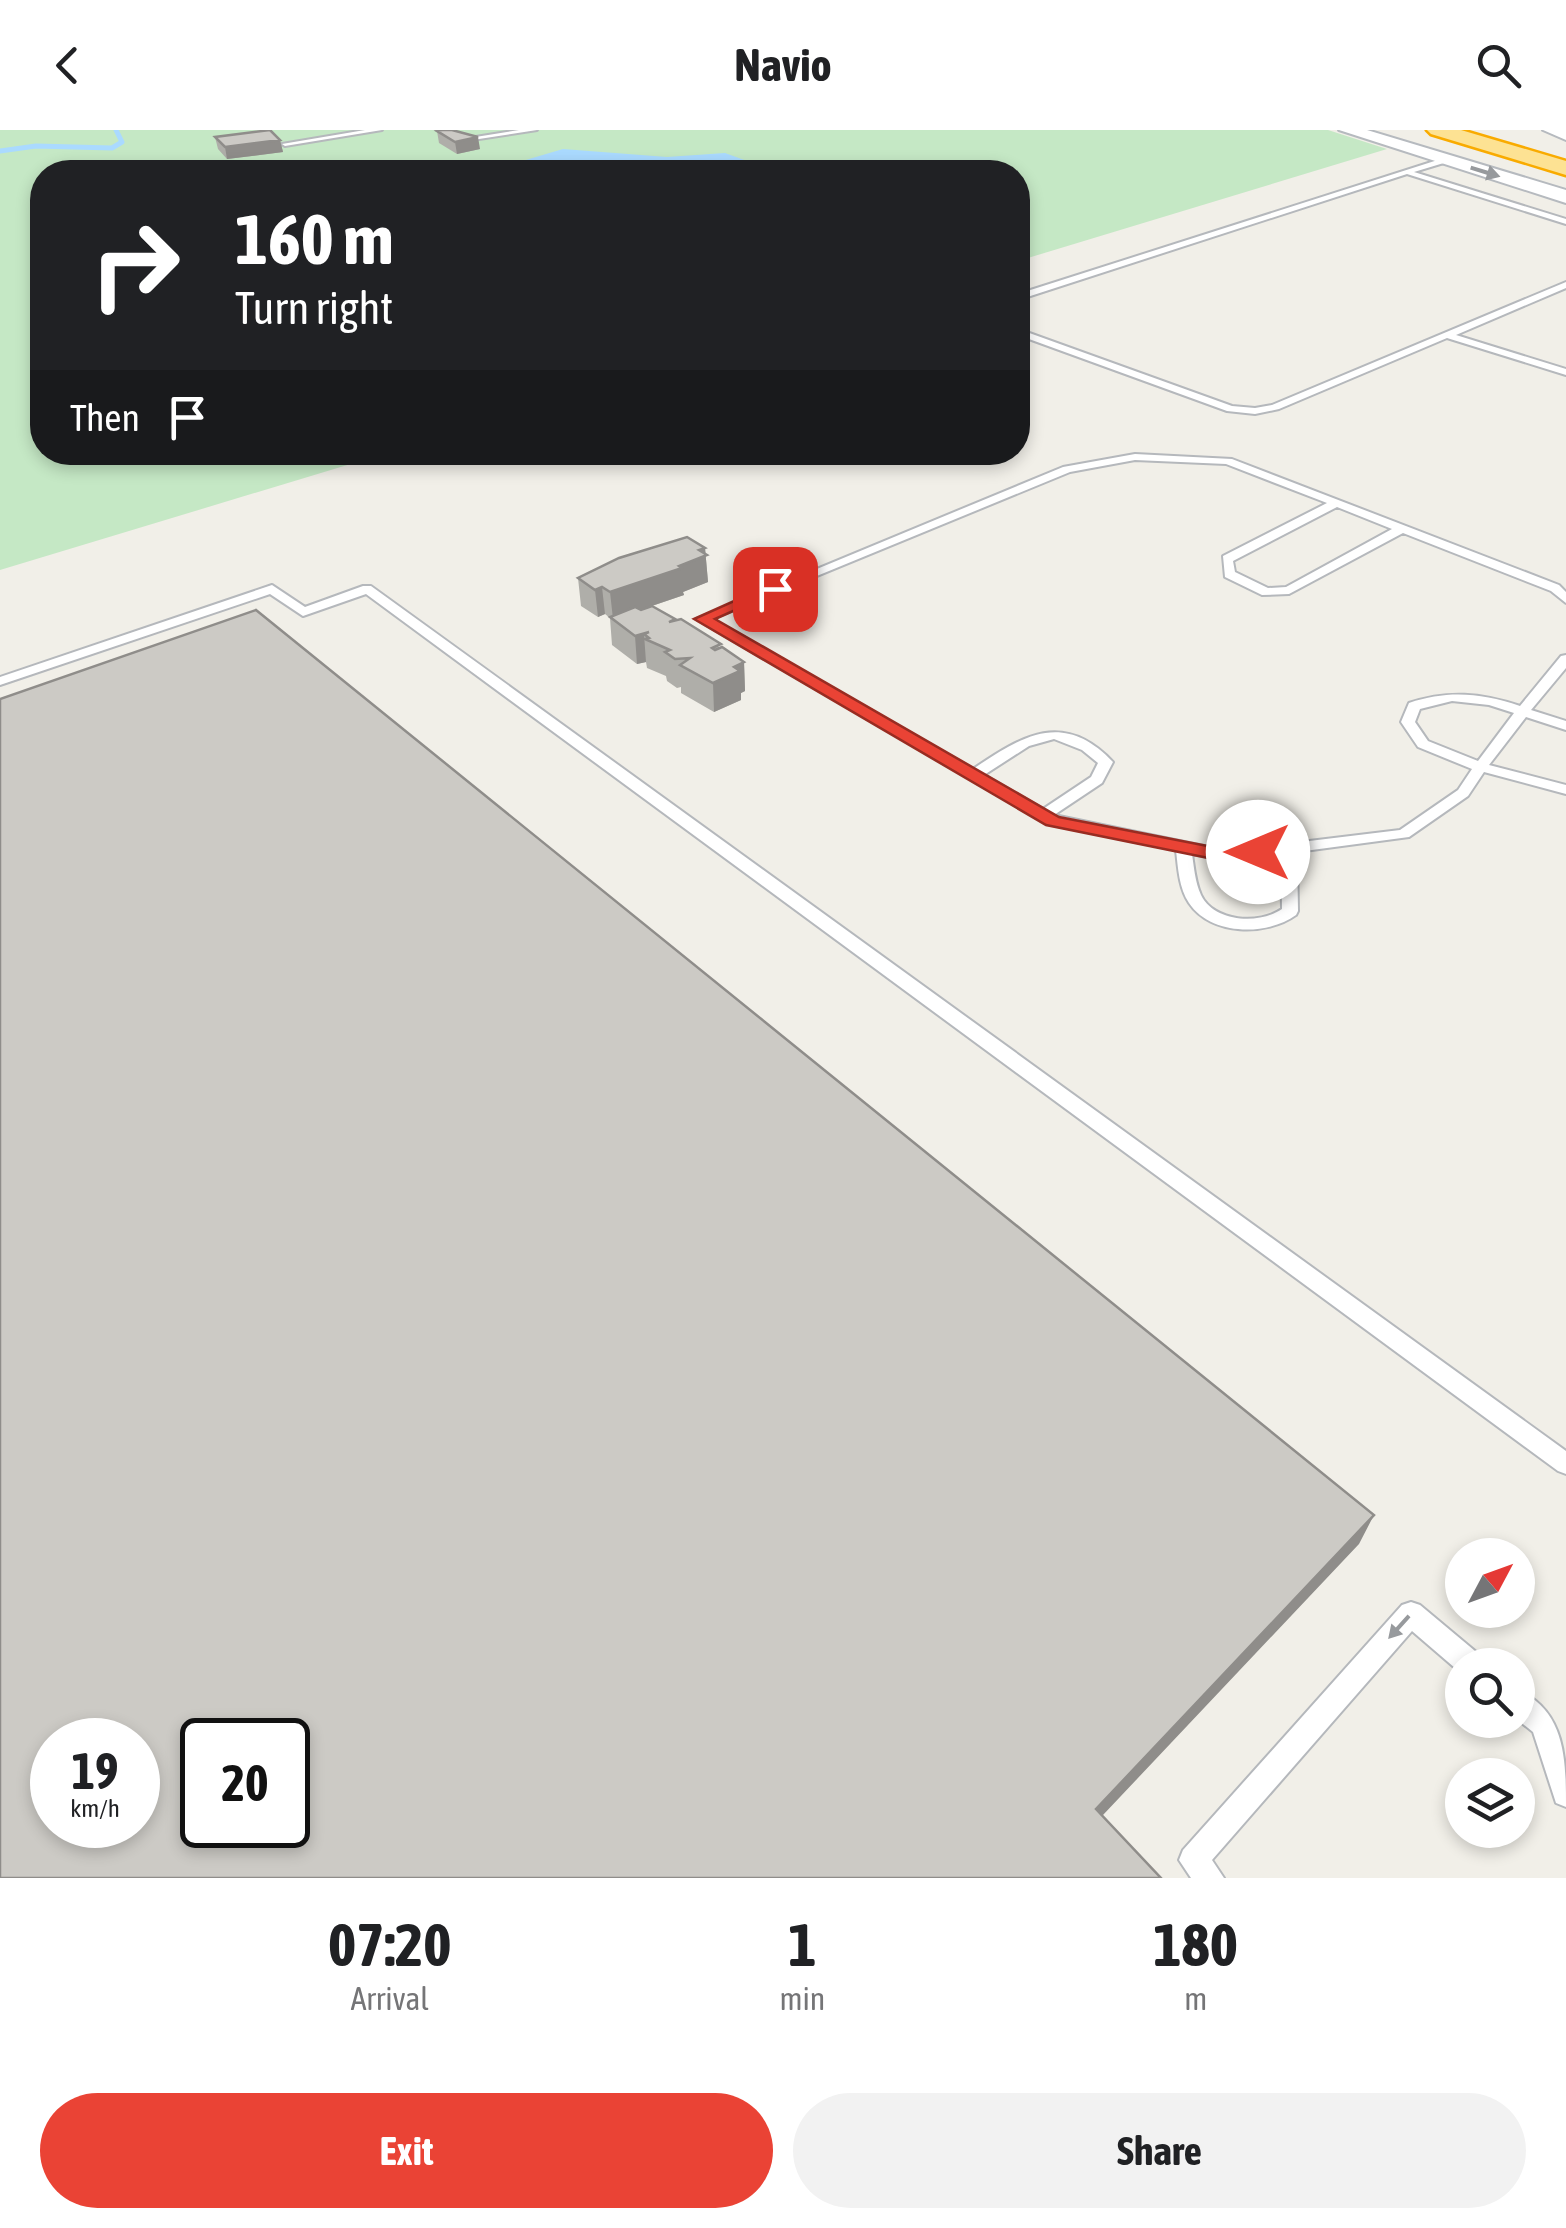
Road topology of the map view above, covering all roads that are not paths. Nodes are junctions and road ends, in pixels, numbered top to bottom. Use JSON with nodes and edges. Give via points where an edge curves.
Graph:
{"nodes":[{"id":1,"x":379,"y":130,"type":"edge"},
{"id":2,"x":534,"y":130,"type":"edge"},
{"id":3,"x":1348,"y":130,"type":"edge"},
{"id":4,"x":1438,"y":130,"type":"edge"},
{"id":5,"x":1490,"y":130,"type":"edge"},
{"id":6,"x":1552,"y":130,"type":"edge"},
{"id":7,"x":1566,"y":134,"type":"edge"},
{"id":8,"x":466,"y":140,"type":"edge"},
{"id":9,"x":285,"y":144,"type":"dead end"},
{"id":10,"x":1566,"y":152,"type":"edge"},
{"id":11,"x":1444,"y":160,"type":"junction"},
{"id":12,"x":1566,"y":170,"type":"edge"},
{"id":13,"x":1406,"y":172,"type":"junction"},
{"id":14,"x":1566,"y":197,"type":"edge"},
{"id":15,"x":1566,"y":222,"type":"edge"},
{"id":16,"x":1566,"y":284,"type":"edge"},
{"id":17,"x":1030,"y":293,"type":"edge"},
{"id":18,"x":1030,"y":336,"type":"edge"},
{"id":19,"x":1447,"y":336,"type":"junction"},
{"id":20,"x":1566,"y":372,"type":"edge"},
{"id":21,"x":1336,"y":503,"type":"junction"},
{"id":22,"x":1401,"y":529,"type":"junction"},
{"id":23,"x":1566,"y":599,"type":"edge"},
{"id":24,"x":1566,"y":659,"type":"edge"},
{"id":25,"x":0,"y":681,"type":"edge"},
{"id":26,"x":1522,"y":713,"type":"junction"},
{"id":27,"x":1566,"y":726,"type":"edge"},
{"id":28,"x":1481,"y":766,"type":"junction"},
{"id":29,"x":974,"y":776,"type":"junction"},
{"id":30,"x":1566,"y":790,"type":"edge"},
{"id":31,"x":1043,"y":816,"type":"junction"},
{"id":32,"x":1184,"y":848,"type":"junction"},
{"id":33,"x":1289,"y":848,"type":"junction"},
{"id":34,"x":1566,"y":1464,"type":"edge"},
{"id":35,"x":1452,"y":1648,"type":"edge"},
{"id":36,"x":1535,"y":1717,"type":"edge"},
{"id":37,"x":1566,"y":1793,"type":"edge"},
{"id":38,"x":1210,"y":1878,"type":"edge"}],
"edges":[{"from":1,"to":9,"type":"lane"},
{"from":2,"to":8,"type":"lane"},
{"from":3,"to":11,"type":"main road"},
{"from":4,"to":12,"type":"highway"},
{"from":5,"to":10,"type":"highway"},
{"from":6,"to":7,"type":"main road"},
{"from":11,"to":13,"type":"lane"},
{"from":11,"to":14,"type":"main road","one_way":true},
{"from":13,"to":15,"type":"lane"},
{"from":13,"to":17,"type":"lane"},
{"from":16,"to":19,"type":"lane"},
{"from":18,"to":19,"type":"lane","via":[[1205,402],[1255,412]]},
{"from":19,"to":20,"type":"lane"},
{"from":21,"to":22,"type":"lane"},
{"from":21,"to":22,"type":"lane","via":[[1226,559],[1229,574],[1266,592],[1289,590]]},
{"from":21,"to":29,"type":"lane","via":[[1228,461],[1135,457],[1067,469],[702,619]]},
{"from":22,"to":23,"type":"lane","via":[[1556,588]]},
{"from":24,"to":26,"type":"lane"},
{"from":25,"to":34,"type":"lane","via":[[272,589],[303,612],[367,589]]},
{"from":26,"to":27,"type":"lane"},
{"from":26,"to":28,"type":"lane"},
{"from":26,"to":28,"type":"lane","via":[[1473,696],[1436,696],[1414,706],[1408,722],[1424,744]]},
{"from":28,"to":30,"type":"lane"},
{"from":28,"to":33,"type":"lane","via":[[1463,793],[1404,834]]},
{"from":29,"to":31,"type":"lane"},
{"from":29,"to":31,"type":"lane","via":[[1030,737],[1051,732],[1091,748],[1106,762],[1098,780]]},
{"from":31,"to":32,"type":"lane"},
{"from":32,"to":33,"type":"lane","via":[[1228,856]]},
{"from":32,"to":33,"type":"lane","via":[[1190,888],[1204,910],[1262,924],[1290,910]]},
{"from":35,"to":38,"type":"lane","one_way":true,"via":[[1411,1614],[1192,1860]]},
{"from":36,"to":37,"type":"lane"}]}
